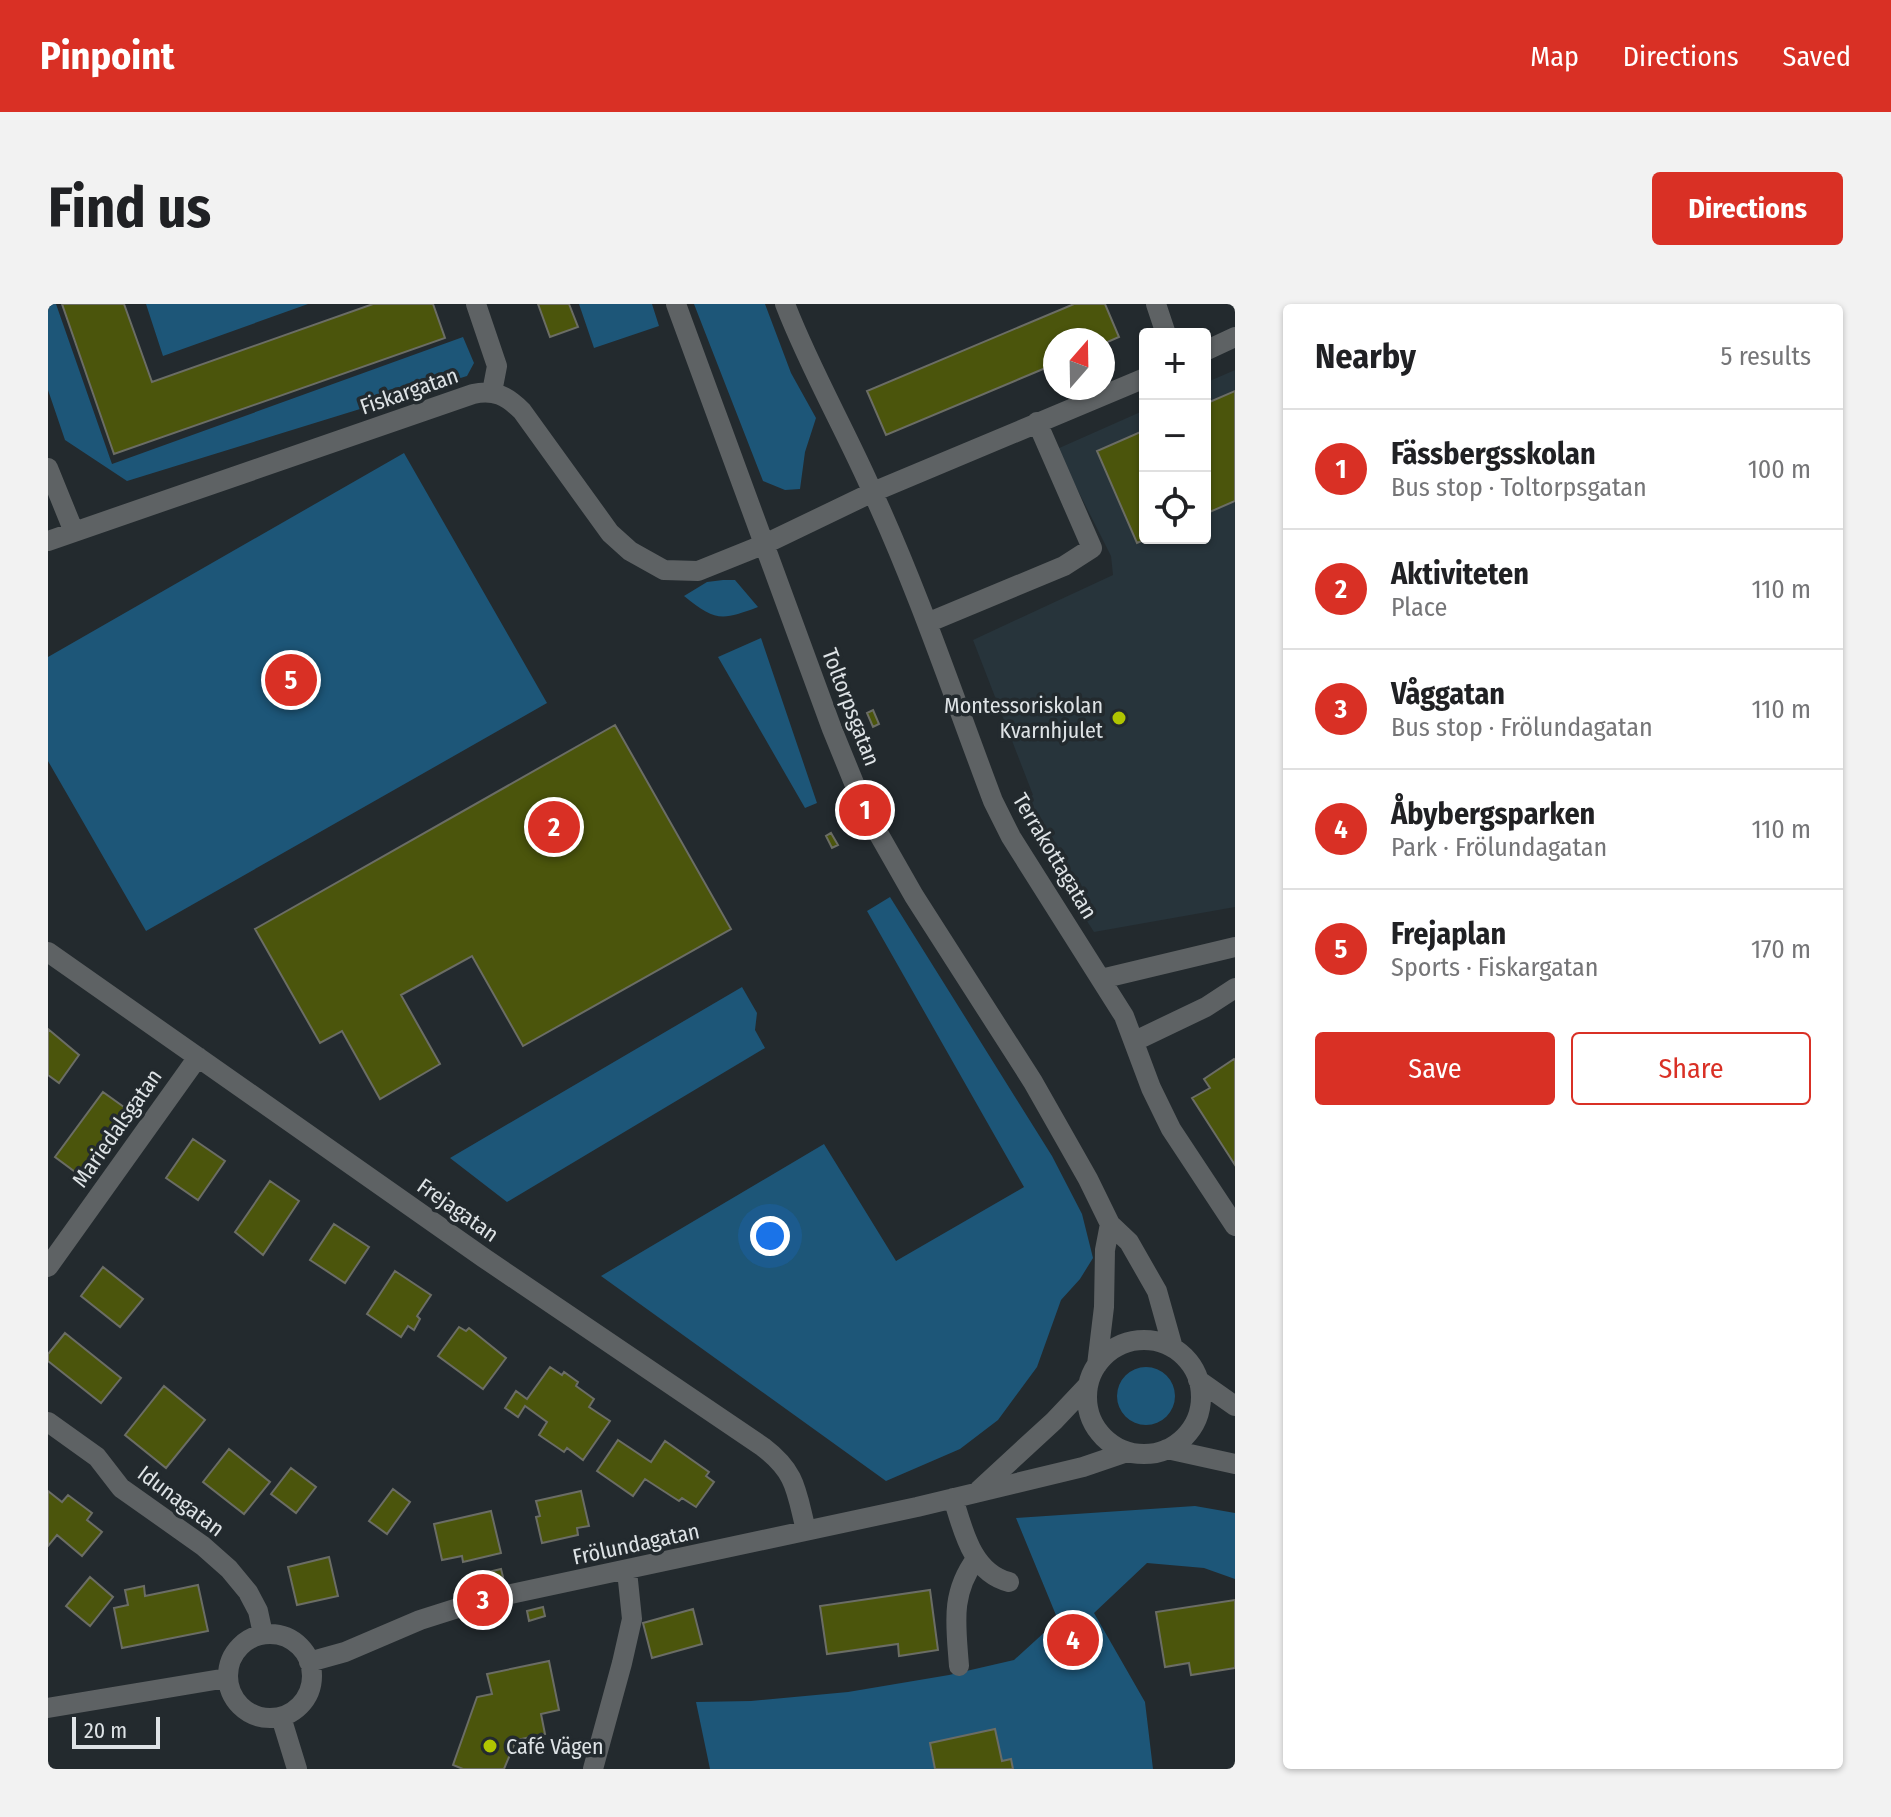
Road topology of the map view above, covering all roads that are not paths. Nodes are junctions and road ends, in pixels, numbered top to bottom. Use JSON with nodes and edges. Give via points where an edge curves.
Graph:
{"nodes":[{"id":1,"x":676,"y":304,"type":"edge"},
{"id":2,"x":785,"y":304,"type":"edge"},
{"id":3,"x":1156,"y":304,"type":"edge"},
{"id":4,"x":477,"y":306,"type":"edge"},
{"id":5,"x":1164,"y":328,"type":"edge"},
{"id":6,"x":1235,"y":337,"type":"edge"},
{"id":7,"x":1211,"y":348,"type":"edge"},
{"id":8,"x":1139,"y":380,"type":"edge"},
{"id":9,"x":492,"y":392,"type":"junction"},
{"id":10,"x":1037,"y":422,"type":"junction"},
{"id":11,"x":48,"y":468,"type":"edge"},
{"id":12,"x":873,"y":492,"type":"junction"},
{"id":13,"x":74,"y":532,"type":"junction"},
{"id":14,"x":48,"y":541,"type":"edge"},
{"id":15,"x":765,"y":544,"type":"junction"},
{"id":16,"x":927,"y":623,"type":"junction"},
{"id":17,"x":1235,"y":947,"type":"edge"},
{"id":18,"x":48,"y":952,"type":"edge"},
{"id":19,"x":1101,"y":979,"type":"junction"},
{"id":20,"x":1235,"y":988,"type":"edge"},
{"id":21,"x":1135,"y":1041,"type":"junction"},
{"id":22,"x":198,"y":1057,"type":"junction"},
{"id":23,"x":1110,"y":1224,"type":"junction"},
{"id":24,"x":1235,"y":1225,"type":"edge"},
{"id":25,"x":48,"y":1267,"type":"edge"},
{"id":26,"x":1173,"y":1348,"type":"junction"},
{"id":27,"x":1097,"y":1365,"type":"junction"},
{"id":28,"x":1198,"y":1380,"type":"junction"},
{"id":29,"x":1088,"y":1385,"type":"junction"},
{"id":30,"x":1235,"y":1406,"type":"edge"},
{"id":31,"x":48,"y":1422,"type":"edge"},
{"id":32,"x":1167,"y":1449,"type":"junction"},
{"id":33,"x":1127,"y":1452,"type":"junction"},
{"id":34,"x":1235,"y":1464,"type":"edge"},
{"id":35,"x":978,"y":1492,"type":"junction"},
{"id":36,"x":953,"y":1498,"type":"junction"},
{"id":37,"x":806,"y":1530,"type":"junction"},
{"id":38,"x":976,"y":1559,"type":"junction"},
{"id":39,"x":627,"y":1571,"type":"junction"},
{"id":40,"x":1009,"y":1582,"type":"dead end"},
{"id":41,"x":263,"y":1634,"type":"junction"},
{"id":42,"x":309,"y":1662,"type":"junction"},
{"id":43,"x":959,"y":1666,"type":"dead end"},
{"id":44,"x":227,"y":1678,"type":"junction"},
{"id":45,"x":48,"y":1708,"type":"edge"},
{"id":46,"x":281,"y":1717,"type":"junction"},
{"id":47,"x":297,"y":1769,"type":"edge"},
{"id":48,"x":593,"y":1769,"type":"edge"}],
"edges":[{"from":1,"to":15,"type":"street","name":"Toltorpsgatan"},
{"from":2,"to":12,"type":"street","name":"Terrakottagatan"},
{"from":3,"to":5,"type":"street"},
{"from":4,"to":9,"type":"street","via":[[497,366]]},
{"from":6,"to":7,"type":"street"},
{"from":8,"to":10,"type":"street"},
{"from":9,"to":13,"type":"street","name":"Fiskargatan","via":[[473,394]]},
{"from":9,"to":15,"type":"street","name":"Fiskargatan","via":[[522,411],[610,533],[648,562],[664,570],[698,571]]},
{"from":10,"to":12,"type":"street"},
{"from":10,"to":16,"type":"street","via":[[1092,548],[1064,566]]},
{"from":11,"to":13,"type":"street"},
{"from":12,"to":15,"type":"street"},
{"from":12,"to":16,"type":"street","name":"Terrakottagatan"},
{"from":13,"to":14,"type":"street","name":"Fiskargatan"},
{"from":15,"to":23,"type":"street","name":"Toltorpsgatan","via":[[865,810],[1033,1082]]},
{"from":16,"to":19,"type":"street","name":"Terrakottagatan","via":[[993,801]]},
{"from":17,"to":19,"type":"street"},
{"from":18,"to":22,"type":"street","name":"Frejagatan"},
{"from":19,"to":21,"type":"street","name":"Terrakottagatan"},
{"from":20,"to":21,"type":"street"},
{"from":21,"to":24,"type":"street","name":"Terrakottagatan","via":[[1171,1129]]},
{"from":22,"to":25,"type":"street","name":"Mariedalsgatan"},
{"from":22,"to":37,"type":"street","name":"Frejagatan","via":[[772,1453],[793,1476]]},
{"from":23,"to":26,"type":"street","name":"Toltorpsgatan","via":[[1129,1242],[1157,1291]]},
{"from":23,"to":27,"type":"street"},
{"from":26,"to":27,"type":"street","via":[[1132,1341]]},
{"from":26,"to":28,"type":"street"},
{"from":27,"to":29,"type":"street"},
{"from":28,"to":30,"type":"street"},
{"from":28,"to":32,"type":"street","via":[[1201,1401],[1196,1421]]},
{"from":29,"to":33,"type":"street","via":[[1087,1406],[1095,1426],[1108,1442]]},
{"from":29,"to":35,"type":"street","name":"Frölundagatan"},
{"from":31,"to":41,"type":"street","name":"Idunagatan","via":[[97,1457],[121,1488],[229,1569],[258,1611]]},
{"from":32,"to":33,"type":"street"},
{"from":32,"to":34,"type":"street"},
{"from":33,"to":35,"type":"street","name":"Frölundagatan"},
{"from":35,"to":36,"type":"street","name":"Frölundagatan"},
{"from":36,"to":37,"type":"street","name":"Frölundagatan"},
{"from":36,"to":38,"type":"street"},
{"from":37,"to":39,"type":"street","name":"Frölundagatan"},
{"from":38,"to":40,"type":"street","via":[[995,1578]]},
{"from":38,"to":43,"type":"street","via":[[959,1589]]},
{"from":39,"to":42,"type":"street","name":"Frölundagatan","via":[[483,1600]]},
{"from":39,"to":48,"type":"street","via":[[632,1619]]},
{"from":41,"to":42,"type":"street","via":[[291,1639]]},
{"from":41,"to":44,"type":"street","via":[[236,1650]]},
{"from":42,"to":46,"type":"street","via":[[312,1679],[307,1695]]},
{"from":44,"to":45,"type":"street"},
{"from":44,"to":46,"type":"street","via":[[245,1710],[262,1718]]},
{"from":46,"to":47,"type":"street"}]}
